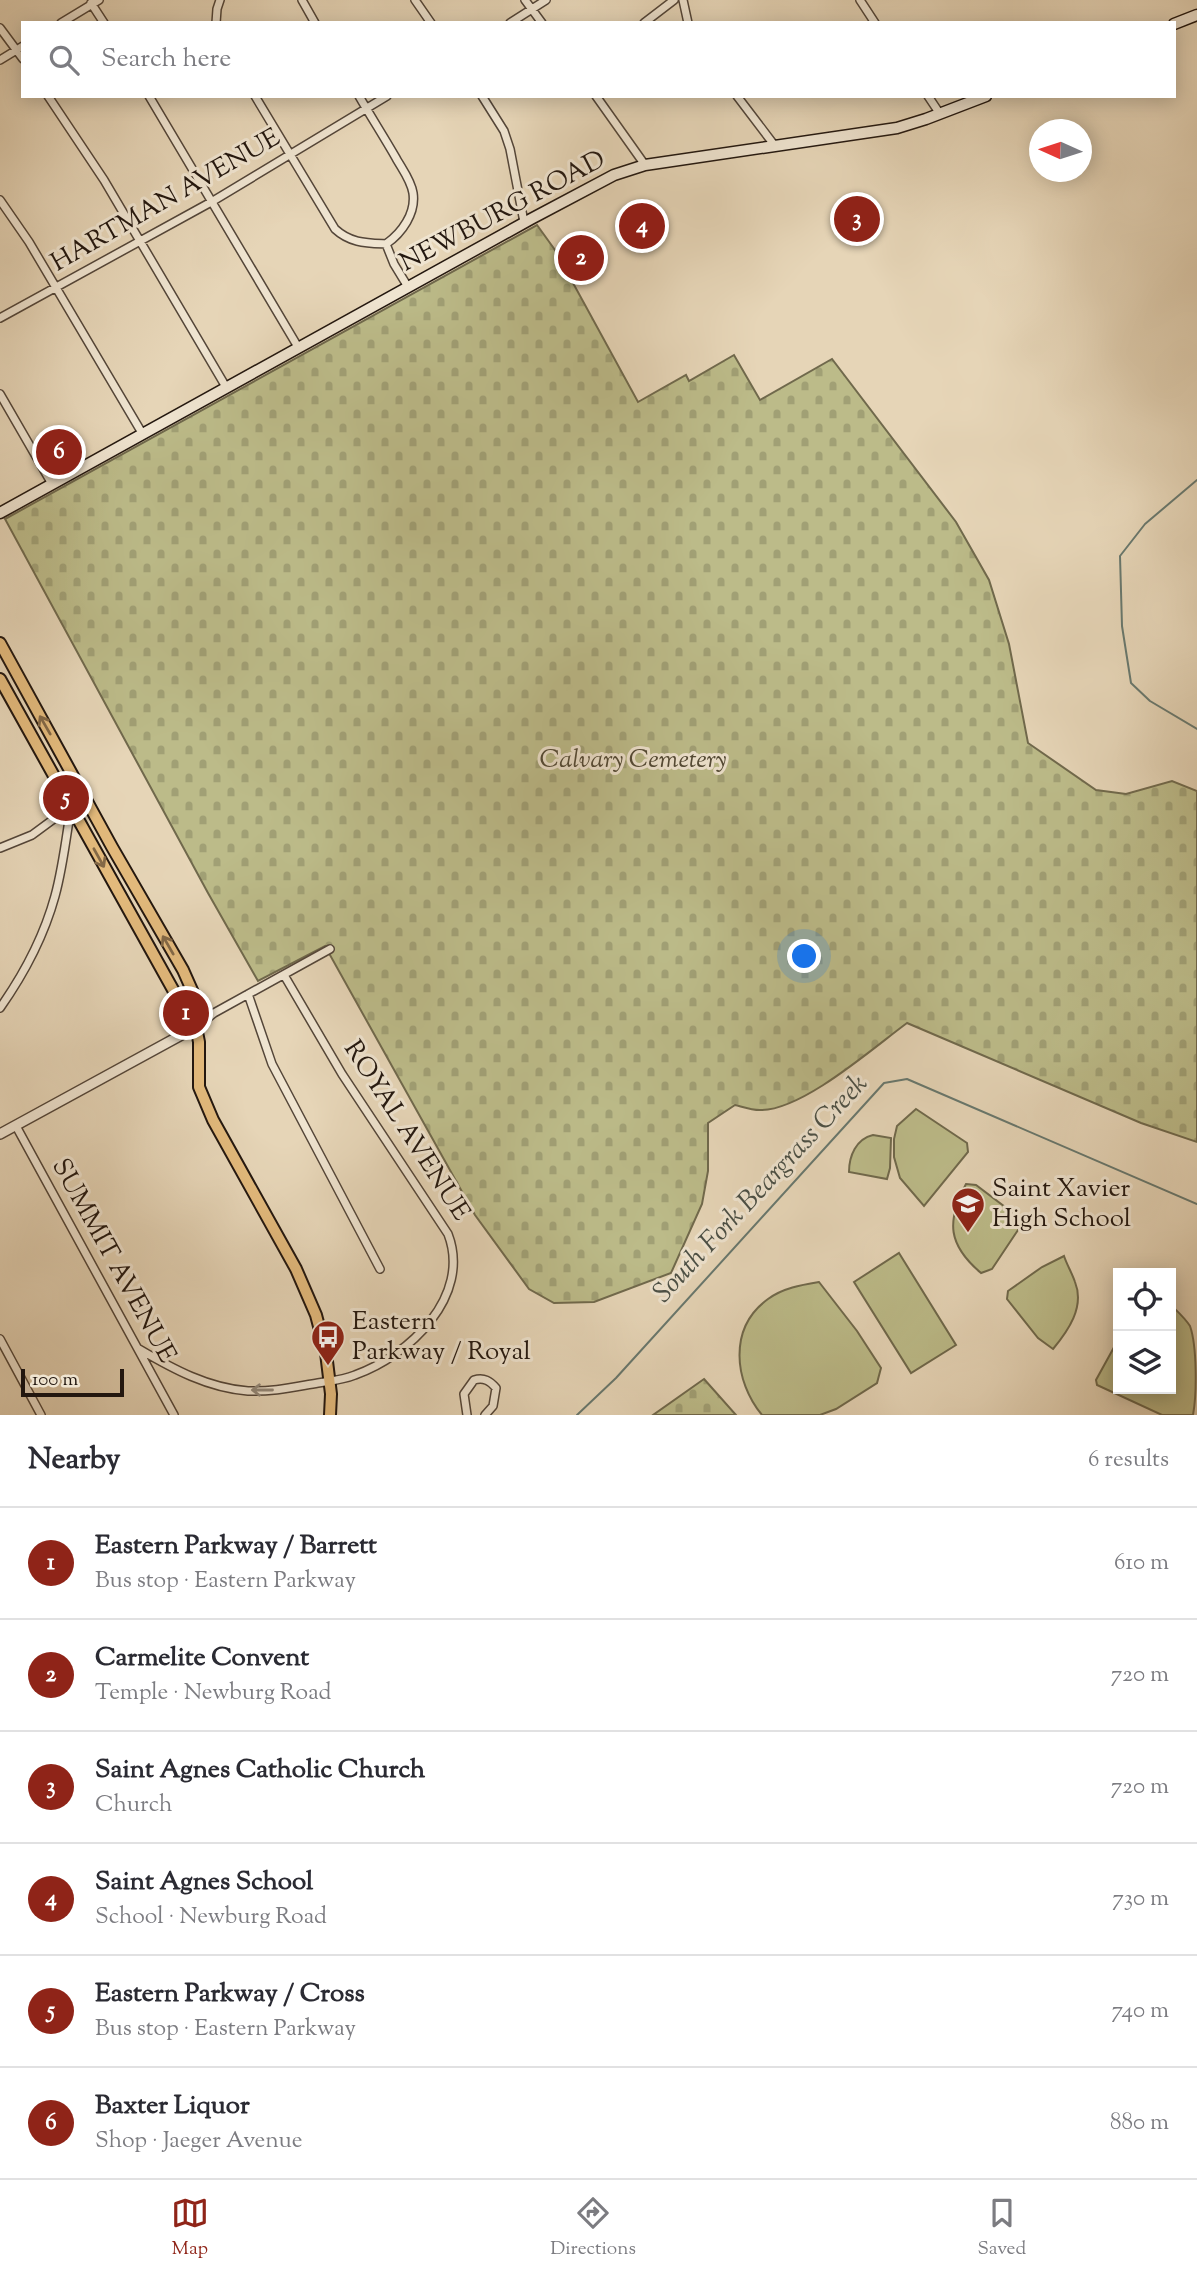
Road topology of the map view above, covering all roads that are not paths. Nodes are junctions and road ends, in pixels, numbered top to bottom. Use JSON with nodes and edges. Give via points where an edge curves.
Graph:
{"nodes":[{"id":1,"x":220,"y":0,"type":"edge"},
{"id":2,"x":302,"y":0,"type":"edge"},
{"id":3,"x":415,"y":0,"type":"edge"},
{"id":4,"x":526,"y":0,"type":"edge"},
{"id":5,"x":546,"y":0,"type":"edge"},
{"id":6,"x":674,"y":0,"type":"edge"},
{"id":7,"x":683,"y":0,"type":"edge"},
{"id":8,"x":860,"y":0,"type":"edge"},
{"id":9,"x":94,"y":1,"type":"edge"},
{"id":10,"x":533,"y":10,"type":"junction"},
{"id":11,"x":1197,"y":16,"type":"edge"},
{"id":12,"x":64,"y":21,"type":"edge"},
{"id":13,"x":103,"y":21,"type":"edge"},
{"id":14,"x":216,"y":21,"type":"edge"},
{"id":15,"x":314,"y":21,"type":"edge"},
{"id":16,"x":430,"y":21,"type":"edge"},
{"id":17,"x":514,"y":21,"type":"edge"},
{"id":18,"x":541,"y":21,"type":"edge"},
{"id":19,"x":647,"y":21,"type":"edge"},
{"id":20,"x":688,"y":21,"type":"edge"},
{"id":21,"x":874,"y":21,"type":"edge"},
{"id":22,"x":1176,"y":23,"type":"edge"},
{"id":23,"x":0,"y":28,"type":"edge"},
{"id":24,"x":19,"y":48,"type":"edge"},
{"id":25,"x":0,"y":60,"type":"edge"},
{"id":26,"x":49,"y":98,"type":"edge"},
{"id":27,"x":150,"y":98,"type":"edge"},
{"id":28,"x":256,"y":98,"type":"edge"},
{"id":29,"x":360,"y":98,"type":"edge"},
{"id":30,"x":384,"y":98,"type":"edge"},
{"id":31,"x":483,"y":98,"type":"edge"},
{"id":32,"x":597,"y":98,"type":"edge"},
{"id":33,"x":739,"y":98,"type":"edge"},
{"id":34,"x":929,"y":98,"type":"edge"},
{"id":35,"x":981,"y":98,"type":"edge"},
{"id":36,"x":367,"y":109,"type":"junction"},
{"id":37,"x":940,"y":114,"type":"junction"},
{"id":38,"x":775,"y":146,"type":"junction"},
{"id":39,"x":290,"y":155,"type":"junction"},
{"id":40,"x":645,"y":165,"type":"junction"},
{"id":41,"x":0,"y":200,"type":"edge"},
{"id":42,"x":212,"y":201,"type":"junction"},
{"id":43,"x":524,"y":222,"type":"junction"},
{"id":44,"x":140,"y":240,"type":"junction"},
{"id":45,"x":386,"y":244,"type":"junction"},
{"id":46,"x":55,"y":287,"type":"junction"},
{"id":47,"x":408,"y":287,"type":"junction"},
{"id":48,"x":0,"y":318,"type":"edge"},
{"id":49,"x":298,"y":347,"type":"junction"},
{"id":50,"x":226,"y":387,"type":"junction"},
{"id":51,"x":0,"y":394,"type":"edge"},
{"id":52,"x":142,"y":433,"type":"junction"},
{"id":53,"x":52,"y":484,"type":"junction"},
{"id":54,"x":0,"y":513,"type":"edge"},
{"id":55,"x":0,"y":643,"type":"edge"},
{"id":56,"x":0,"y":679,"type":"edge"},
{"id":57,"x":82,"y":790,"type":"junction"},
{"id":58,"x":71,"y":806,"type":"junction"},
{"id":59,"x":0,"y":848,"type":"edge"},
{"id":60,"x":330,"y":949,"type":"dead end"},
{"id":61,"x":284,"y":975,"type":"junction"},
{"id":62,"x":248,"y":994,"type":"junction"},
{"id":63,"x":0,"y":1008,"type":"edge"},
{"id":64,"x":196,"y":1027,"type":"junction"},
{"id":65,"x":16,"y":1126,"type":"junction"},
{"id":66,"x":0,"y":1134,"type":"edge"},
{"id":67,"x":380,"y":1269,"type":"dead end"},
{"id":68,"x":0,"y":1339,"type":"edge"},
{"id":69,"x":139,"y":1349,"type":"junction"},
{"id":70,"x":329,"y":1381,"type":"junction"},
{"id":71,"x":41,"y":1415,"type":"edge"},
{"id":72,"x":174,"y":1415,"type":"edge"},
{"id":73,"x":330,"y":1415,"type":"edge"},
{"id":74,"x":467,"y":1415,"type":"edge"},
{"id":75,"x":485,"y":1415,"type":"edge"}],
"edges":[{"from":1,"to":14,"type":"street"},
{"from":2,"to":15,"type":"street"},
{"from":3,"to":16,"type":"street"},
{"from":4,"to":10,"type":"street"},
{"from":5,"to":10,"type":"street"},
{"from":6,"to":19,"type":"street"},
{"from":7,"to":20,"type":"street"},
{"from":8,"to":21,"type":"street"},
{"from":9,"to":12,"type":"street"},
{"from":9,"to":13,"type":"street"},
{"from":10,"to":17,"type":"street"},
{"from":10,"to":18,"type":"street"},
{"from":11,"to":22,"type":"main road"},
{"from":23,"to":24,"type":"street"},
{"from":24,"to":25,"type":"street"},
{"from":26,"to":44,"type":"street"},
{"from":27,"to":42,"type":"street"},
{"from":28,"to":39,"type":"street"},
{"from":29,"to":36,"type":"street"},
{"from":30,"to":36,"type":"street","name":"HARTMAN AVENUE"},
{"from":31,"to":43,"type":"street","via":[[510,149]]},
{"from":32,"to":40,"type":"street"},
{"from":33,"to":38,"type":"street"},
{"from":34,"to":37,"type":"street"},
{"from":35,"to":37,"type":"main road","name":"NEWBURG ROAD"},
{"from":36,"to":39,"type":"street","name":"HARTMAN AVENUE"},
{"from":36,"to":45,"type":"street","via":[[414,196],[406,223]]},
{"from":37,"to":38,"type":"main road","name":"NEWBURG ROAD","via":[[897,128]]},
{"from":38,"to":40,"type":"main road","name":"NEWBURG ROAD"},
{"from":39,"to":42,"type":"street","name":"HARTMAN AVENUE"},
{"from":39,"to":45,"type":"street","via":[[340,233],[357,242]]},
{"from":40,"to":43,"type":"main road","name":"NEWBURG ROAD","via":[[614,175]]},
{"from":41,"to":46,"type":"street"},
{"from":42,"to":44,"type":"street","name":"HARTMAN AVENUE"},
{"from":42,"to":49,"type":"street"},
{"from":43,"to":47,"type":"main road","name":"NEWBURG ROAD"},
{"from":44,"to":46,"type":"street","name":"HARTMAN AVENUE"},
{"from":44,"to":50,"type":"street"},
{"from":45,"to":47,"type":"street"},
{"from":46,"to":48,"type":"street","name":"HARTMAN AVENUE"},
{"from":46,"to":52,"type":"street"},
{"from":47,"to":49,"type":"main road","name":"NEWBURG ROAD"},
{"from":49,"to":50,"type":"main road","name":"NEWBURG ROAD"},
{"from":50,"to":52,"type":"main road","name":"NEWBURG ROAD"},
{"from":51,"to":53,"type":"street"},
{"from":52,"to":53,"type":"main road","name":"NEWBURG ROAD"},
{"from":53,"to":54,"type":"main road","name":"NEWBURG ROAD"},
{"from":57,"to":55,"type":"main road","one_way":true},
{"from":56,"to":58,"type":"main road"},
{"from":57,"to":58,"type":"street","via":[[73,795]]},
{"from":64,"to":57,"type":"main road","one_way":true,"via":[[200,1006]]},
{"from":58,"to":59,"type":"street","via":[[32,835]]},
{"from":58,"to":63,"type":"street","via":[[55,896],[43,933]]},
{"from":58,"to":64,"type":"main road","one_way":true},
{"from":60,"to":61,"type":"street"},
{"from":61,"to":62,"type":"street"},
{"from":61,"to":70,"type":"street","name":"ROYAL AVENUE","via":[[342,1074],[448,1234],[454,1252],[446,1296],[413,1339],[369,1369]]},
{"from":62,"to":64,"type":"street"},
{"from":62,"to":67,"type":"street","via":[[272,1064]]},
{"from":64,"to":65,"type":"street"},
{"from":64,"to":70,"type":"main road","via":[[202,1098],[306,1291],[320,1328]]},
{"from":65,"to":66,"type":"street"},
{"from":65,"to":69,"type":"street","name":"SUMMIT AVENUE"},
{"from":68,"to":71,"type":"street"},
{"from":70,"to":69,"type":"street","name":"ROYAL AVENUE","one_way":true,"via":[[281,1390],[233,1389],[185,1375]]},
{"from":69,"to":72,"type":"street","name":"SUMMIT AVENUE"},
{"from":70,"to":73,"type":"main road"},
{"from":74,"to":75,"type":"street","via":[[464,1394],[481,1378],[496,1388],[493,1406]]}]}
